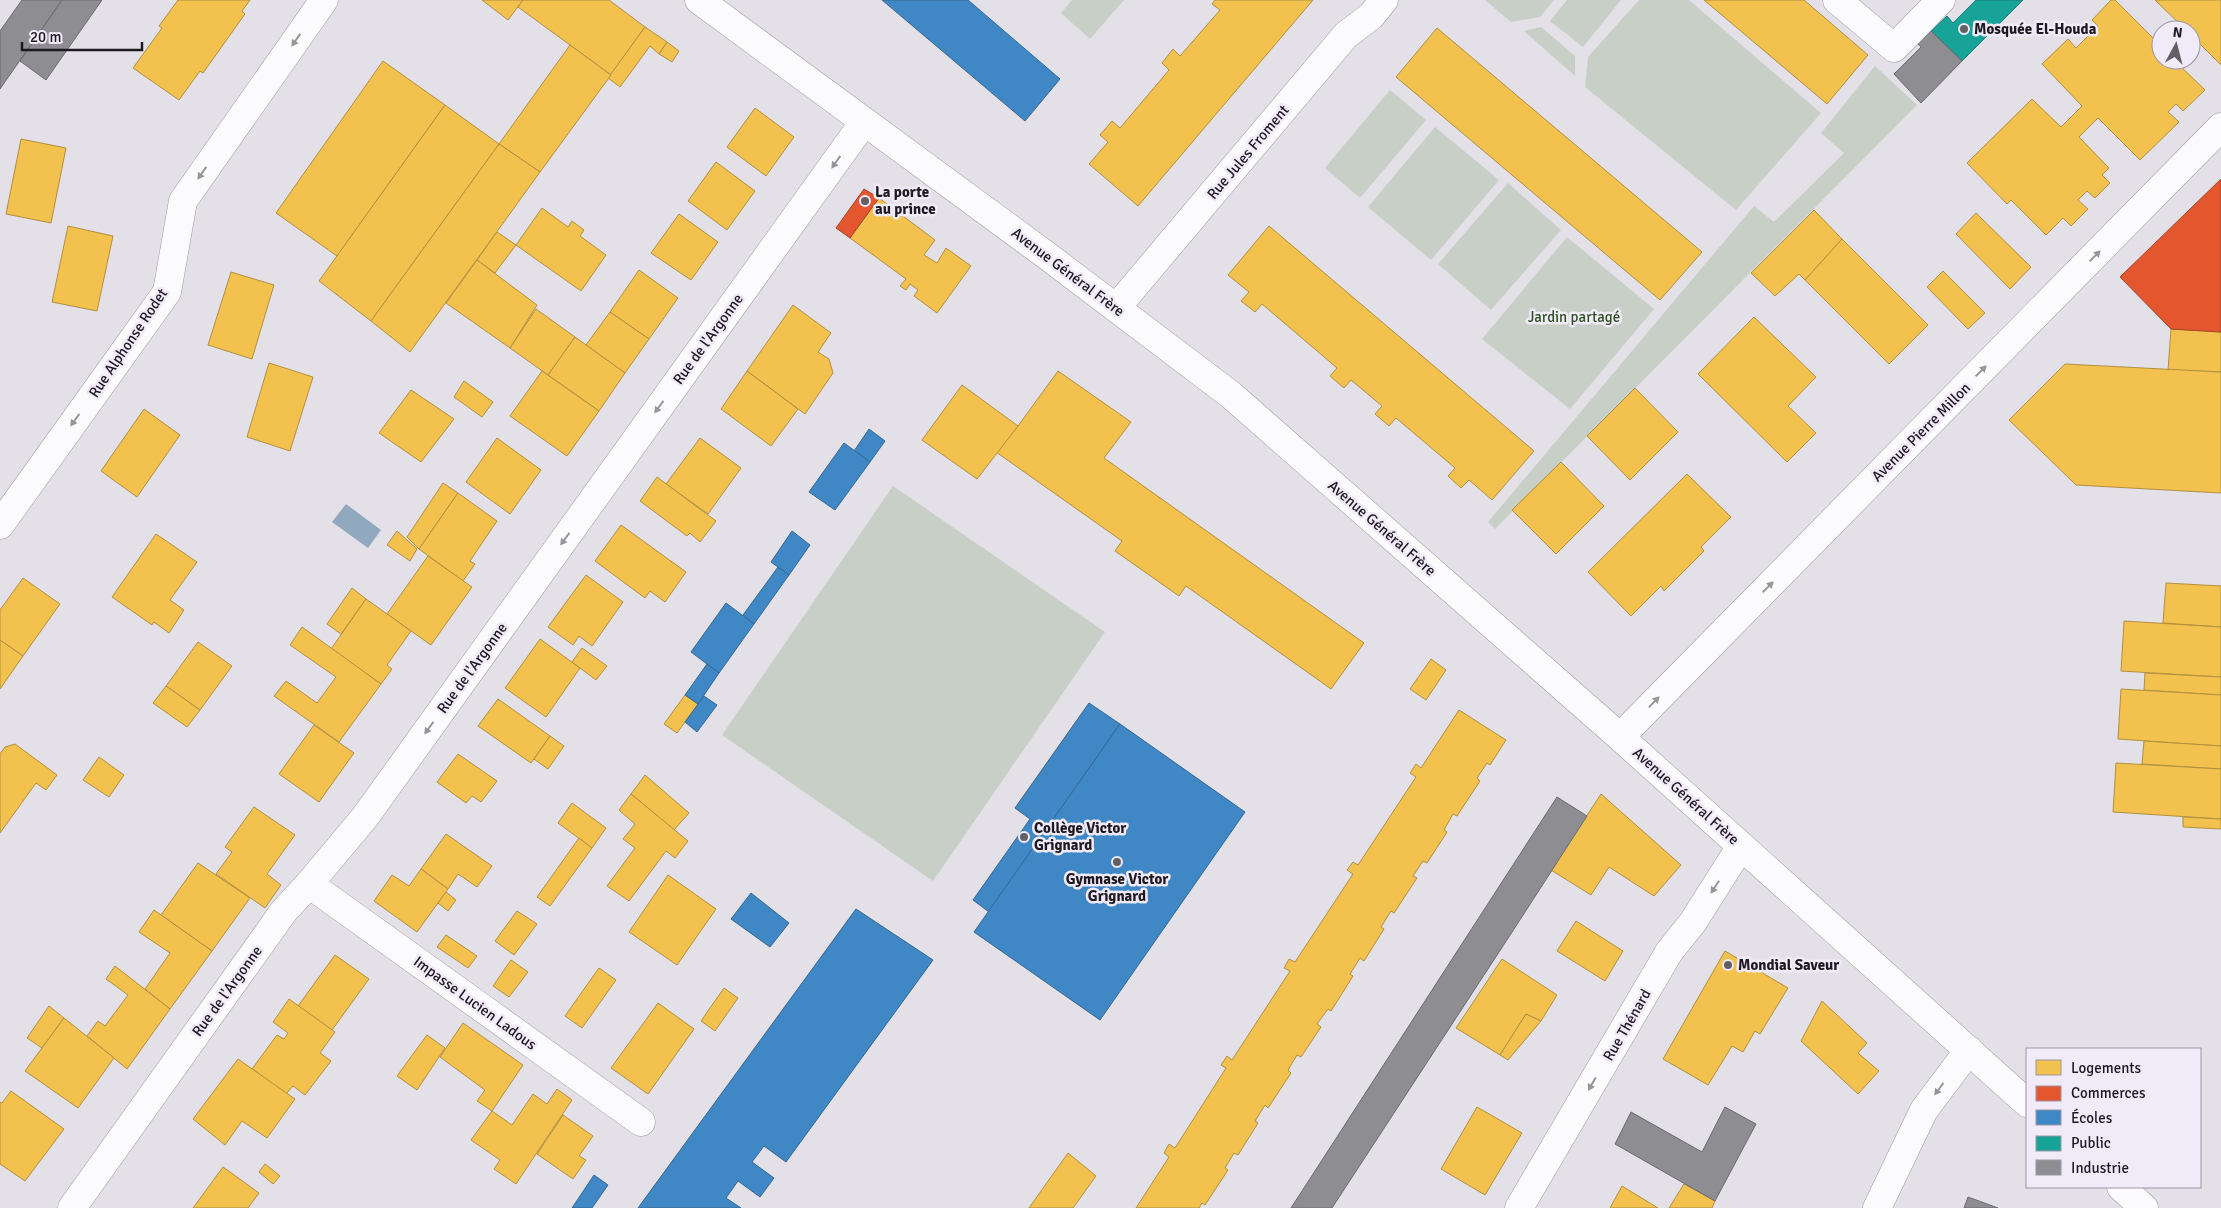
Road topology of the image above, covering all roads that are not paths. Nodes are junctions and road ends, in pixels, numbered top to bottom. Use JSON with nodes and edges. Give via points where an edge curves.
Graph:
{"nodes":[{"id":1,"x":324,"y":0,"type":"edge"},
{"id":2,"x":699,"y":0,"type":"edge"},
{"id":3,"x":1384,"y":0,"type":"edge"},
{"id":4,"x":1837,"y":0,"type":"edge"},
{"id":5,"x":1942,"y":0,"type":"edge"},
{"id":6,"x":864,"y":122,"type":"junction"},
{"id":7,"x":2221,"y":128,"type":"edge"},
{"id":8,"x":1116,"y":308,"type":"junction"},
{"id":9,"x":0,"y":525,"type":"edge"},
{"id":10,"x":1620,"y":737,"type":"junction"},
{"id":11,"x":1741,"y":846,"type":"junction"},
{"id":12,"x":309,"y":884,"type":"junction"},
{"id":13,"x":1969,"y":1050,"type":"junction"},
{"id":14,"x":2026,"y":1102,"type":"edge"},
{"id":15,"x":642,"y":1122,"type":"dead end"},
{"id":16,"x":2122,"y":1188,"type":"edge"},
{"id":17,"x":72,"y":1208,"type":"edge"},
{"id":18,"x":1519,"y":1208,"type":"edge"},
{"id":19,"x":1877,"y":1208,"type":"edge"},
{"id":20,"x":2144,"y":1208,"type":"edge"}],
"edges":[{"from":1,"to":9,"type":"street","name":"Rue Alphonse Rodet","one_way":true,"via":[[183,200],[167,292]]},
{"from":2,"to":6,"type":"street","name":"Avenue Général Frère"},
{"from":3,"to":8,"type":"street","name":"Rue Jules Froment","via":[[1371,16],[1346,35]]},
{"from":4,"to":5,"type":"street","via":[[1894,48]]},
{"from":6,"to":8,"type":"street","name":"Avenue Général Frère"},
{"from":6,"to":12,"type":"street","name":"Rue de l'Argonne","one_way":true,"via":[[365,817]]},
{"from":10,"to":7,"type":"street","name":"Avenue Pierre Millon","one_way":true},
{"from":8,"to":10,"type":"street","name":"Avenue Général Frère","via":[[1231,395]]},
{"from":10,"to":11,"type":"street","name":"Avenue Général Frère"},
{"from":11,"to":13,"type":"street","name":"Avenue Général Frère"},
{"from":11,"to":18,"type":"street","name":"Rue Thénard","one_way":true,"via":[[1693,922],[1669,952]]},
{"from":12,"to":15,"type":"street","name":"Impasse Lucien Ladous"},
{"from":12,"to":17,"type":"street","name":"Rue de l'Argonne","via":[[284,911]]},
{"from":13,"to":14,"type":"street","name":"Avenue Général Frère"},
{"from":13,"to":19,"type":"street","one_way":true,"via":[[1924,1110]]},
{"from":16,"to":20,"type":"street"}]}
